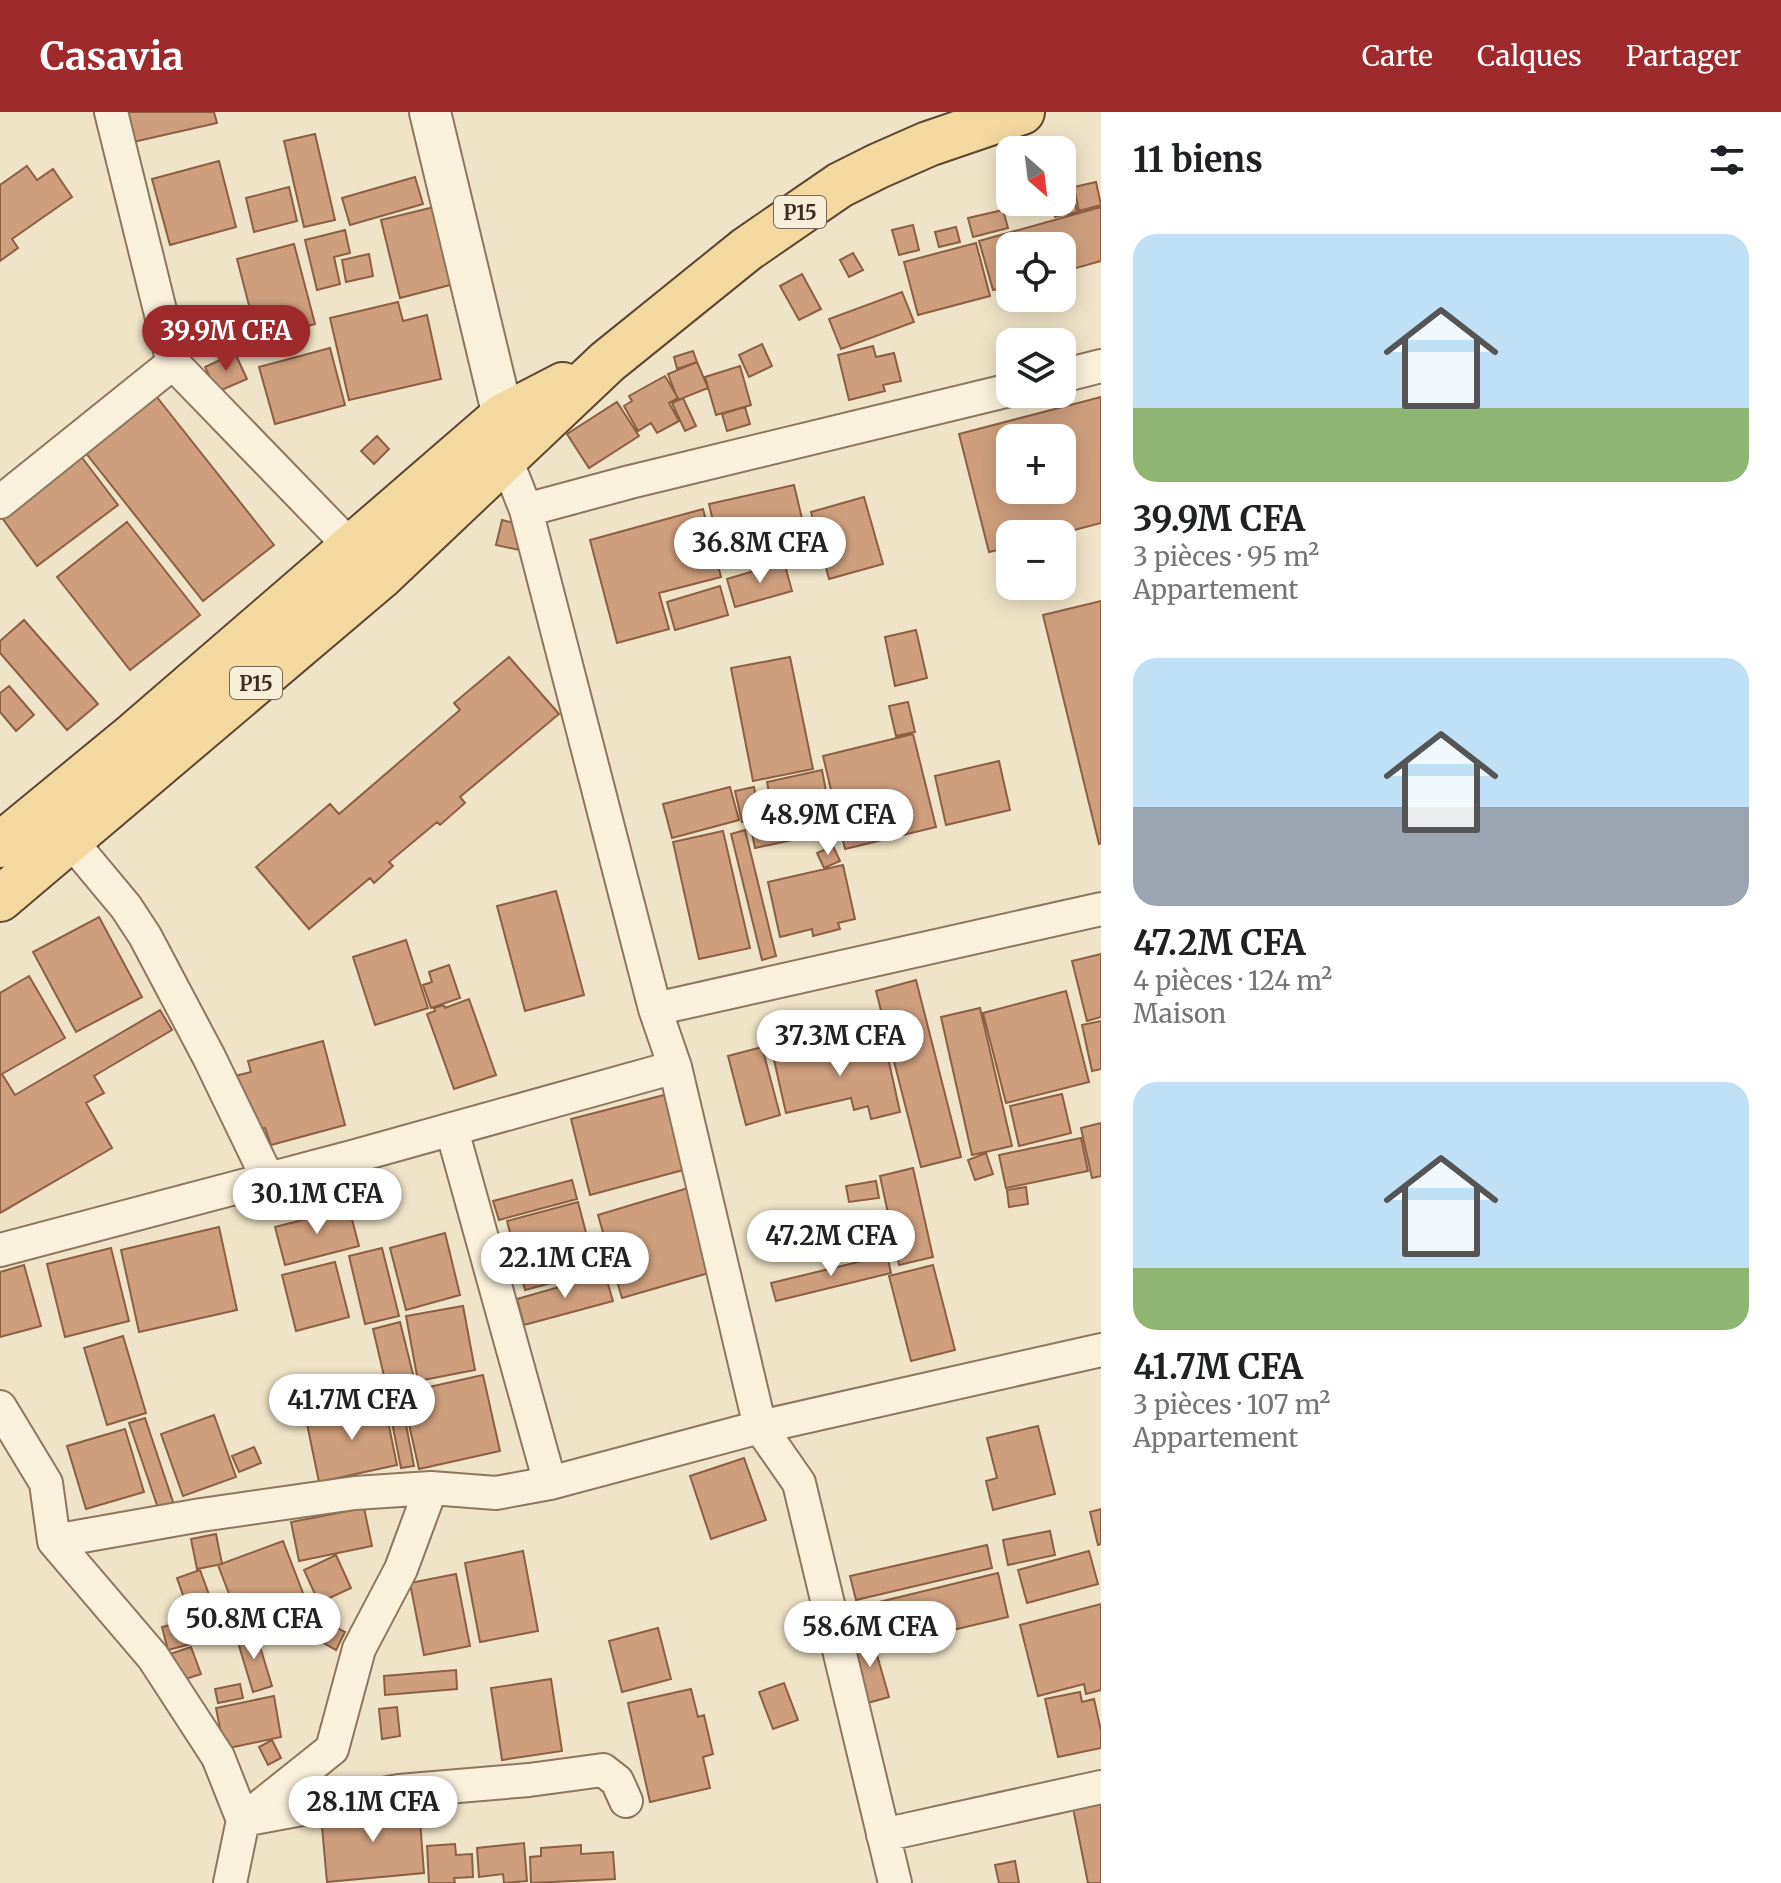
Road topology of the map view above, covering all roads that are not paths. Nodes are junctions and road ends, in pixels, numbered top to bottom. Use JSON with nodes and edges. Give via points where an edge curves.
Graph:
{"nodes":[{"id":1,"x":111,"y":112,"type":"edge"},
{"id":2,"x":430,"y":112,"type":"edge"},
{"id":3,"x":1022,"y":112,"type":"edge"},
{"id":4,"x":607,"y":362,"type":"junction"},
{"id":5,"x":173,"y":363,"type":"junction"},
{"id":6,"x":1101,"y":366,"type":"edge"},
{"id":7,"x":1076,"y":372,"type":"edge"},
{"id":8,"x":996,"y":393,"type":"edge"},
{"id":9,"x":503,"y":416,"type":"junction"},
{"id":10,"x":506,"y":459,"type":"junction"},
{"id":11,"x":0,"y":502,"type":"edge"},
{"id":12,"x":526,"y":510,"type":"junction"},
{"id":13,"x":352,"y":548,"type":"junction"},
{"id":14,"x":58,"y":825,"type":"junction"},
{"id":15,"x":0,"y":845,"type":"edge"},
{"id":16,"x":0,"y":899,"type":"edge"},
{"id":17,"x":1101,"y":909,"type":"edge"},
{"id":18,"x":655,"y":1009,"type":"junction"},
{"id":19,"x":675,"y":1067,"type":"junction"},
{"id":20,"x":452,"y":1130,"type":"junction"},
{"id":21,"x":268,"y":1179,"type":"junction"},
{"id":22,"x":0,"y":1250,"type":"edge"},
{"id":23,"x":1101,"y":1350,"type":"edge"},
{"id":24,"x":0,"y":1407,"type":"edge"},
{"id":25,"x":760,"y":1427,"type":"junction"},
{"id":26,"x":550,"y":1483,"type":"junction"},
{"id":27,"x":431,"y":1488,"type":"junction"},
{"id":28,"x":54,"y":1541,"type":"junction"},
{"id":29,"x":1101,"y":1787,"type":"edge"},
{"id":30,"x":626,"y":1801,"type":"dead end"},
{"id":31,"x":243,"y":1820,"type":"junction"},
{"id":32,"x":883,"y":1835,"type":"junction"},
{"id":33,"x":230,"y":1883,"type":"edge"},
{"id":34,"x":895,"y":1883,"type":"edge"}],
"edges":[{"from":1,"to":5,"type":"street"},
{"from":2,"to":9,"type":"street"},
{"from":3,"to":4,"type":"main road","number":"P15","via":[[928,144],[840,185],[747,249]]},
{"from":4,"to":9,"type":"main road","number":"P15"},
{"from":4,"to":10,"type":"main road","number":"P15"},
{"from":5,"to":11,"type":"street"},
{"from":5,"to":13,"type":"street"},
{"from":6,"to":7,"type":"street"},
{"from":8,"to":12,"type":"street"},
{"from":9,"to":10,"type":"street"},
{"from":9,"to":13,"type":"main road","number":"P15"},
{"from":10,"to":12,"type":"street"},
{"from":10,"to":14,"type":"main road","number":"P15","via":[[380,577]]},
{"from":12,"to":18,"type":"street"},
{"from":13,"to":14,"type":"main road","number":"P15"},
{"from":14,"to":15,"type":"main road","number":"P15"},
{"from":14,"to":16,"type":"main road","number":"P15"},
{"from":14,"to":21,"type":"street","via":[[145,936]]},
{"from":17,"to":18,"type":"street"},
{"from":18,"to":19,"type":"street"},
{"from":19,"to":20,"type":"street"},
{"from":19,"to":25,"type":"street"},
{"from":20,"to":21,"type":"street"},
{"from":20,"to":26,"type":"street"},
{"from":21,"to":22,"type":"street"},
{"from":23,"to":25,"type":"street"},
{"from":24,"to":28,"type":"street","via":[[46,1483]]},
{"from":25,"to":26,"type":"street"},
{"from":25,"to":32,"type":"street","via":[[799,1483]]},
{"from":26,"to":27,"type":"street","via":[[496,1493]]},
{"from":27,"to":28,"type":"street","via":[[309,1499]]},
{"from":27,"to":31,"type":"street","via":[[401,1569],[359,1649],[332,1749]]},
{"from":28,"to":31,"type":"street","via":[[153,1657],[218,1757]]},
{"from":29,"to":32,"type":"street"},
{"from":30,"to":31,"type":"street","via":[[617,1781],[603,1770],[399,1791]]},
{"from":31,"to":33,"type":"street"},
{"from":32,"to":34,"type":"street"}]}
